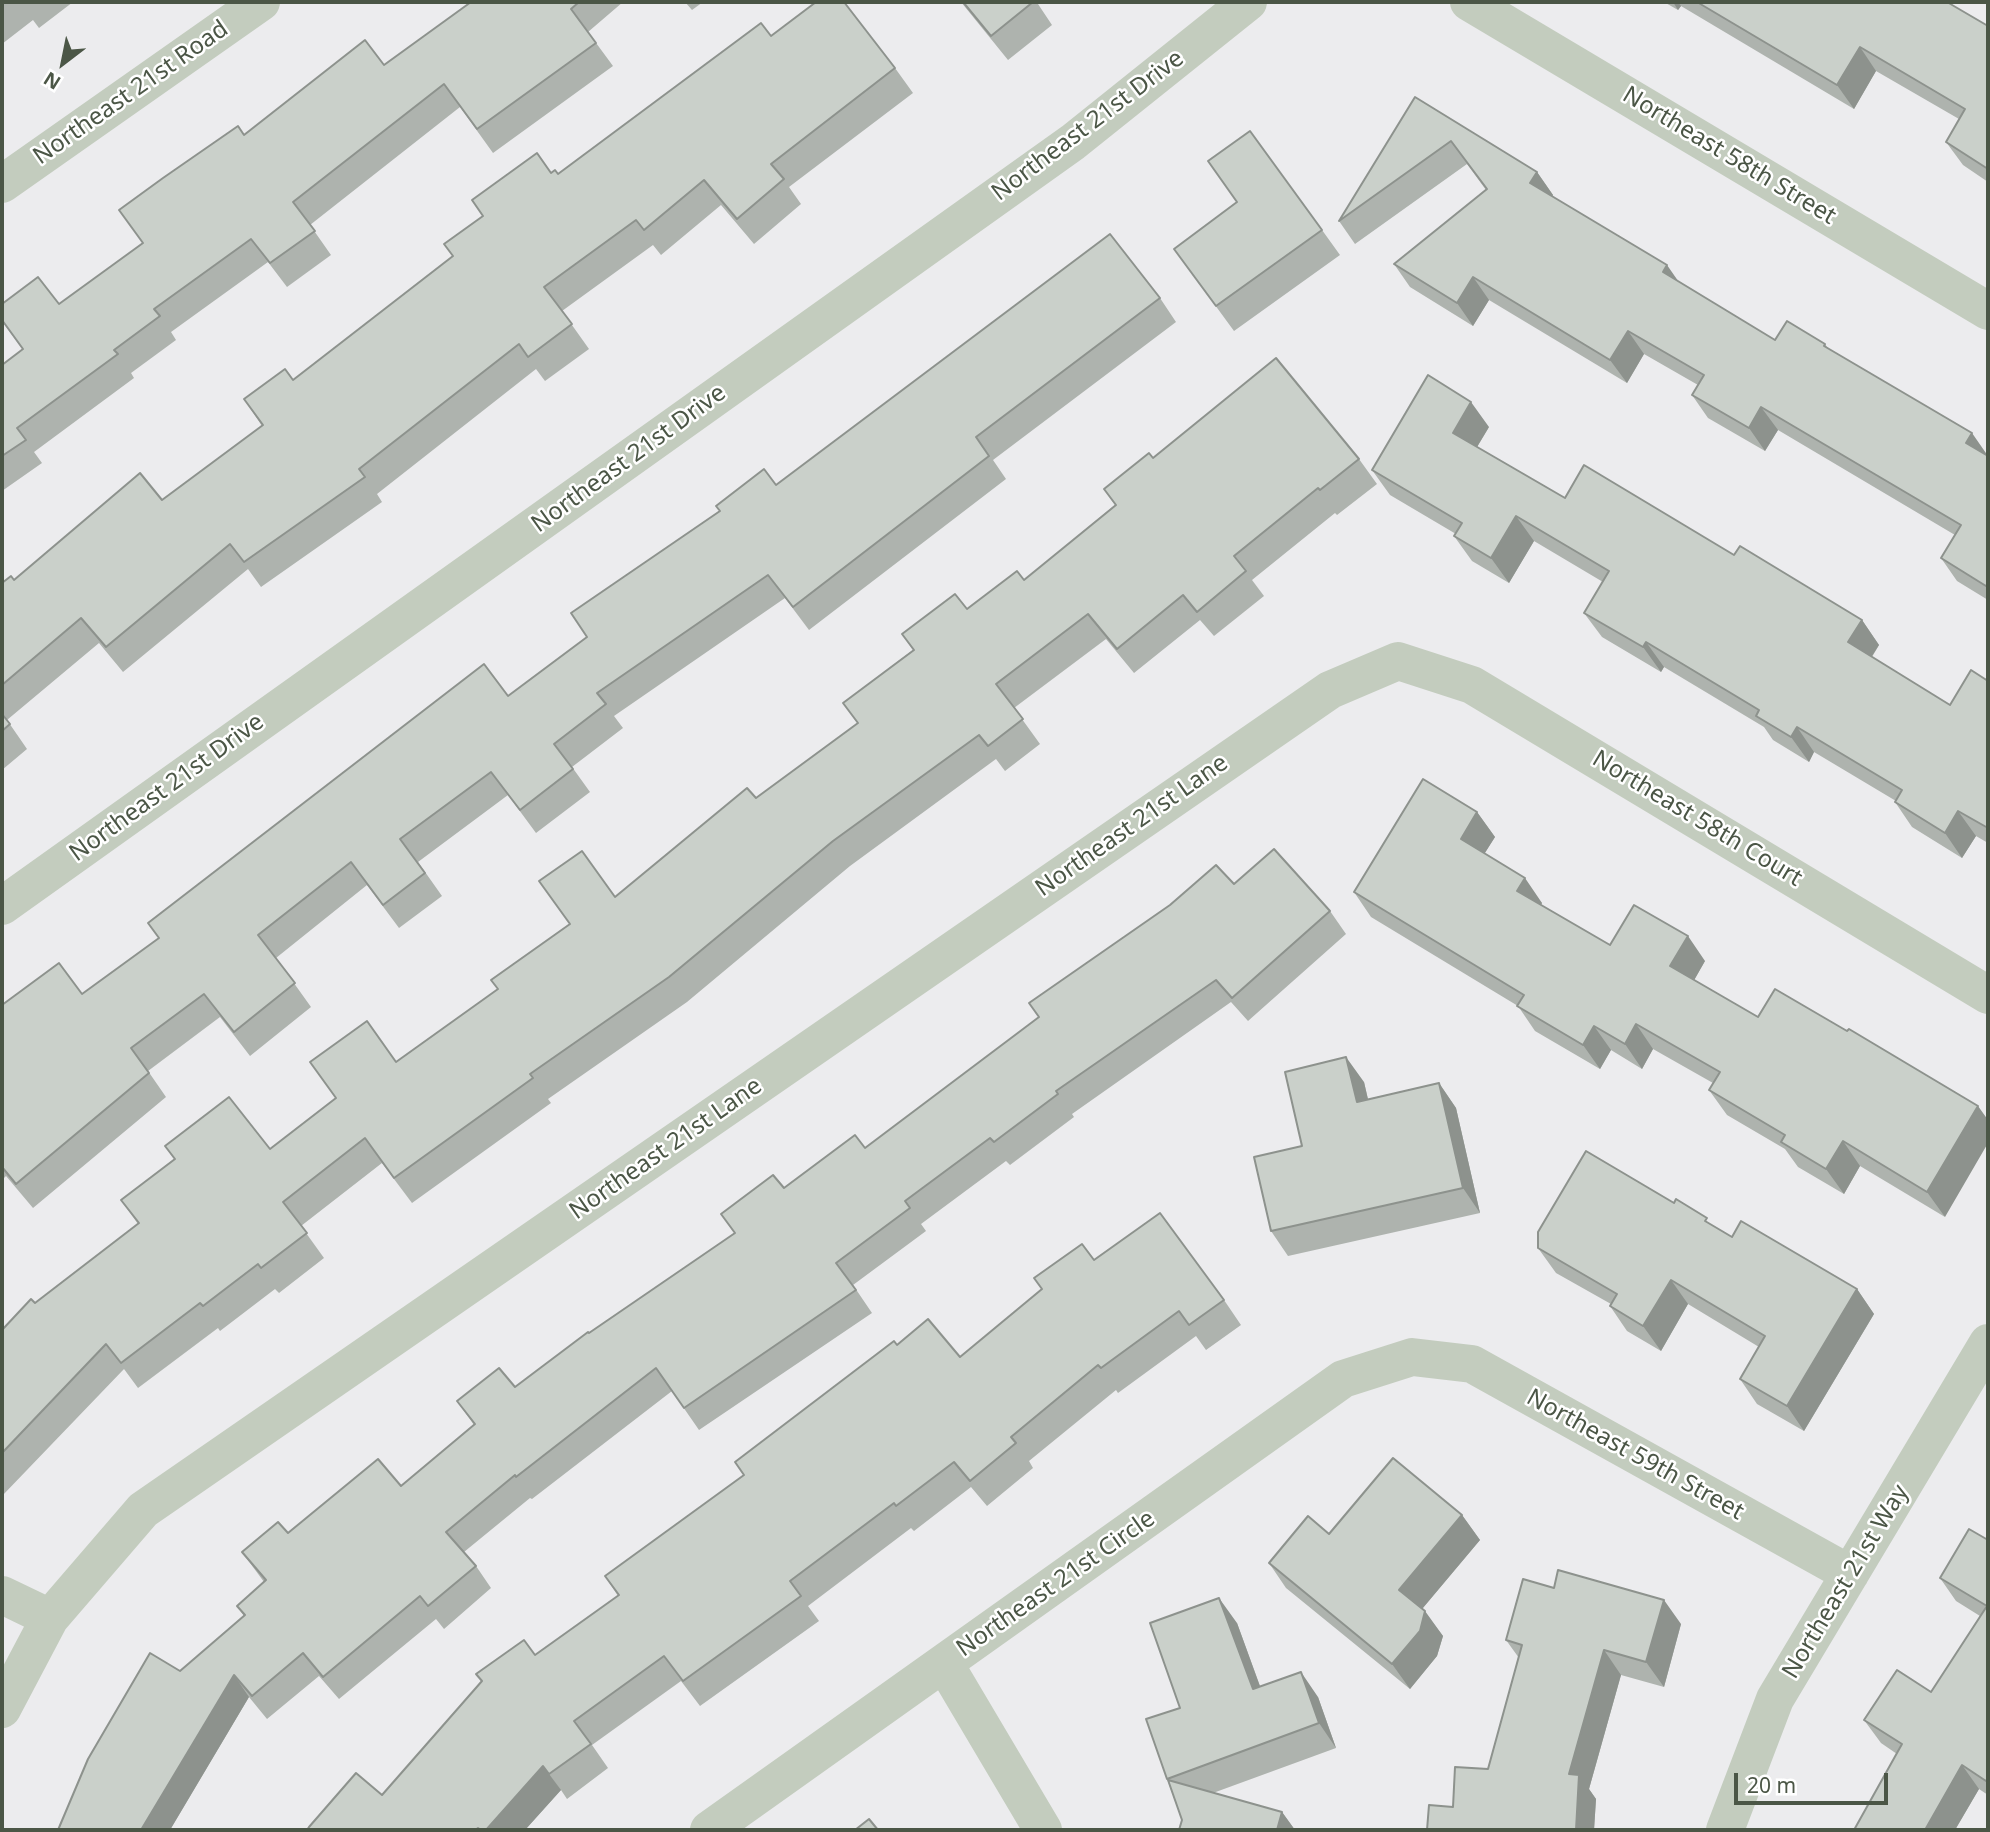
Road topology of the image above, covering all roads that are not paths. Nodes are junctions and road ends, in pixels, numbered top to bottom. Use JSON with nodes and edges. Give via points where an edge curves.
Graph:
{"nodes":[{"id":1,"x":1248,"y":2,"type":"edge"},
{"id":2,"x":1469,"y":2,"type":"edge"},
{"id":3,"x":236,"y":9,"type":"edge"},
{"id":4,"x":2,"y":184,"type":"edge"},
{"id":5,"x":1988,"y":311,"type":"edge"},
{"id":6,"x":1398,"y":661,"type":"joint"},
{"id":7,"x":2,"y":906,"type":"edge"},
{"id":8,"x":1988,"y":995,"type":"edge"},
{"id":9,"x":1988,"y":1343,"type":"edge"},
{"id":10,"x":1412,"y":1357,"type":"joint"},
{"id":11,"x":1850,"y":1574,"type":"junction"},
{"id":12,"x":2,"y":1595,"type":"edge"},
{"id":13,"x":50,"y":1618,"type":"junction"},
{"id":14,"x":944,"y":1663,"type":"junction"},
{"id":15,"x":2,"y":1709,"type":"edge"},
{"id":16,"x":709,"y":1830,"type":"edge"},
{"id":17,"x":1043,"y":1830,"type":"edge"},
{"id":18,"x":1725,"y":1830,"type":"edge"}],
"edges":[{"from":1,"to":7,"type":"street","name":"Northeast 21st Drive","via":[[1073,142]]},
{"from":2,"to":5,"type":"street","name":"Northeast 58th Street"},
{"from":3,"to":4,"type":"street","name":"Northeast 21st Road"},
{"from":6,"to":8,"type":"street","name":"Northeast 58th Court","via":[[1472,685]]},
{"from":6,"to":13,"type":"street","name":"Northeast 21st Lane","via":[[1330,690],[143,1510]]},
{"from":9,"to":11,"type":"street","name":"Northeast 21st Way"},
{"from":10,"to":11,"type":"street","name":"Northeast 59th Street","via":[[1472,1364]]},
{"from":10,"to":14,"type":"street","name":"Northeast 21st Circle","via":[[1343,1379]]},
{"from":11,"to":18,"type":"street","name":"Northeast 21st Way","via":[[1775,1699]]},
{"from":12,"to":13,"type":"street"},
{"from":13,"to":15,"type":"street","name":"Northeast 21st Lane"},
{"from":14,"to":16,"type":"street","name":"Northeast 21st Circle"},
{"from":14,"to":17,"type":"street"}]}
